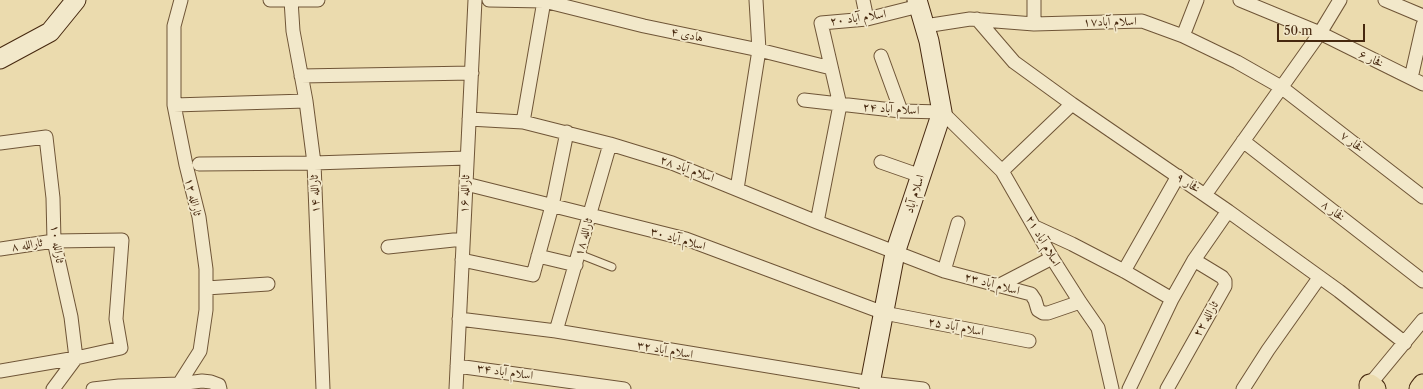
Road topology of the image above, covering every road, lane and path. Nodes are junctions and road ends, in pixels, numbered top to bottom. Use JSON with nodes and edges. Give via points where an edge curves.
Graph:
{"nodes":[{"id":1,"x":76,"y":0,"type":"edge"},
{"id":2,"x":180,"y":0,"type":"edge"},
{"id":3,"x":270,"y":0,"type":"edge"},
{"id":4,"x":291,"y":0,"type":"edge"},
{"id":5,"x":318,"y":0,"type":"edge"},
{"id":6,"x":475,"y":0,"type":"edge"},
{"id":7,"x":489,"y":0,"type":"edge"},
{"id":8,"x":546,"y":0,"type":"edge"},
{"id":9,"x":756,"y":0,"type":"edge"},
{"id":10,"x":863,"y":0,"type":"edge"},
{"id":11,"x":1034,"y":0,"type":"edge"},
{"id":12,"x":1197,"y":0,"type":"edge"},
{"id":13,"x":1240,"y":0,"type":"edge"},
{"id":14,"x":1340,"y":0,"type":"edge"},
{"id":15,"x":1385,"y":0,"type":"edge"},
{"id":16,"x":918,"y":3,"type":"edge"},
{"id":17,"x":1423,"y":16,"type":"edge"},
{"id":18,"x":867,"y":18,"type":"junction"},
{"id":19,"x":977,"y":19,"type":"junction"},
{"id":20,"x":1034,"y":24,"type":"junction"},
{"id":21,"x":1423,"y":25,"type":"edge"},
{"id":22,"x":925,"y":26,"type":"junction"},
{"id":23,"x":1320,"y":33,"type":"junction"},
{"id":24,"x":1183,"y":36,"type":"junction"},
{"id":25,"x":759,"y":50,"type":"junction"},
{"id":26,"x":881,"y":56,"type":"dead end"},
{"id":27,"x":0,"y":59,"type":"edge"},
{"id":28,"x":831,"y":68,"type":"junction"},
{"id":29,"x":472,"y":73,"type":"junction"},
{"id":30,"x":302,"y":76,"type":"junction"},
{"id":31,"x":1417,"y":81,"type":"edge"},
{"id":32,"x":1281,"y":87,"type":"junction"},
{"id":33,"x":804,"y":100,"type":"dead end"},
{"id":34,"x":306,"y":101,"type":"junction"},
{"id":35,"x":1072,"y":104,"type":"junction"},
{"id":36,"x":174,"y":105,"type":"junction"},
{"id":37,"x":840,"y":105,"type":"junction"},
{"id":38,"x":901,"y":111,"type":"junction"},
{"id":39,"x":942,"y":112,"type":"junction"},
{"id":40,"x":469,"y":119,"type":"junction"},
{"id":41,"x":523,"y":122,"type":"junction"},
{"id":42,"x":568,"y":132,"type":"junction"},
{"id":43,"x":1243,"y":142,"type":"junction"},
{"id":44,"x":0,"y":143,"type":"edge"},
{"id":45,"x":610,"y":144,"type":"junction"},
{"id":46,"x":467,"y":158,"type":"junction"},
{"id":47,"x":880,"y":162,"type":"dead end"},
{"id":48,"x":314,"y":163,"type":"junction"},
{"id":49,"x":199,"y":164,"type":"dead end"},
{"id":50,"x":1002,"y":171,"type":"junction"},
{"id":51,"x":921,"y":176,"type":"junction"},
{"id":52,"x":1178,"y":176,"type":"junction"},
{"id":53,"x":466,"y":184,"type":"junction"},
{"id":54,"x":737,"y":189,"type":"junction"},
{"id":55,"x":1205,"y":195,"type":"junction"},
{"id":56,"x":1423,"y":197,"type":"edge"},
{"id":57,"x":552,"y":206,"type":"junction"},
{"id":58,"x":1228,"y":211,"type":"junction"},
{"id":59,"x":590,"y":216,"type":"junction"},
{"id":60,"x":817,"y":222,"type":"junction"},
{"id":61,"x":958,"y":223,"type":"dead end"},
{"id":62,"x":1035,"y":227,"type":"junction"},
{"id":63,"x":463,"y":239,"type":"junction"},
{"id":64,"x":54,"y":241,"type":"junction"},
{"id":65,"x":388,"y":247,"type":"dead end"},
{"id":66,"x":0,"y":249,"type":"edge"},
{"id":67,"x":895,"y":253,"type":"junction"},
{"id":68,"x":538,"y":256,"type":"junction"},
{"id":69,"x":1052,"y":258,"type":"junction"},
{"id":70,"x":577,"y":259,"type":"junction"},
{"id":71,"x":462,"y":260,"type":"junction"},
{"id":72,"x":1194,"y":260,"type":"junction"},
{"id":73,"x":612,"y":267,"type":"dead end"},
{"id":74,"x":1124,"y":271,"type":"junction"},
{"id":75,"x":944,"y":272,"type":"junction"},
{"id":76,"x":1319,"y":278,"type":"junction"},
{"id":77,"x":1423,"y":281,"type":"edge"},
{"id":78,"x":268,"y":284,"type":"dead end"},
{"id":79,"x":998,"y":286,"type":"junction"},
{"id":80,"x":206,"y":288,"type":"junction"},
{"id":81,"x":1172,"y":299,"type":"junction"},
{"id":82,"x":1080,"y":302,"type":"junction"},
{"id":83,"x":884,"y":313,"type":"junction"},
{"id":84,"x":459,"y":319,"type":"junction"},
{"id":85,"x":1423,"y":320,"type":"edge"},
{"id":86,"x":556,"y":331,"type":"junction"},
{"id":87,"x":1028,"y":341,"type":"dead end"},
{"id":88,"x":1405,"y":342,"type":"junction"},
{"id":89,"x":76,"y":358,"type":"junction"},
{"id":90,"x":457,"y":366,"type":"junction"},
{"id":91,"x":0,"y":371,"type":"edge"},
{"id":92,"x":1423,"y":385,"type":"edge"},
{"id":93,"x":870,"y":386,"type":"edge"},
{"id":94,"x":178,"y":387,"type":"edge"},
{"id":95,"x":1370,"y":388,"type":"edge"},
{"id":96,"x":53,"y":389,"type":"edge"},
{"id":97,"x":93,"y":389,"type":"edge"},
{"id":98,"x":220,"y":389,"type":"edge"},
{"id":99,"x":323,"y":389,"type":"edge"},
{"id":100,"x":456,"y":389,"type":"edge"},
{"id":101,"x":624,"y":389,"type":"edge"},
{"id":102,"x":923,"y":389,"type":"edge"},
{"id":103,"x":1112,"y":389,"type":"edge"},
{"id":104,"x":1129,"y":389,"type":"edge"},
{"id":105,"x":1167,"y":389,"type":"edge"},
{"id":106,"x":1243,"y":389,"type":"edge"},
{"id":107,"x":1420,"y":389,"type":"edge"}],
"edges":[{"from":1,"to":27,"type":"street","via":[[50,32]]},
{"from":2,"to":36,"type":"street","name":"ثارالله ۱۲","via":[[174,26]]},
{"from":3,"to":4,"type":"street"},
{"from":4,"to":5,"type":"street"},
{"from":4,"to":30,"type":"street","name":"ثارالله ۱۴","via":[[293,31]]},
{"from":6,"to":29,"type":"street","name":"ثارالله ۱۶"},
{"from":7,"to":8,"type":"street"},
{"from":8,"to":25,"type":"street","name":"هادی ۴","via":[[651,27]]},
{"from":8,"to":41,"type":"street"},
{"from":9,"to":25,"type":"street"},
{"from":10,"to":18,"type":"street"},
{"from":11,"to":20,"type":"street"},
{"from":12,"to":24,"type":"street"},
{"from":13,"to":23,"type":"street","name":"فخار ۶"},
{"from":14,"to":23,"type":"street"},
{"from":15,"to":17,"type":"street"},
{"from":16,"to":18,"type":"street","name":"اسلام آباد ۲۰"},
{"from":16,"to":22,"type":"street","name":"اسلام آباد"},
{"from":18,"to":28,"type":"street","name":"اسلام آباد ۲۰","via":[[821,23]]},
{"from":19,"to":20,"type":"street","name":"اسلام آباد۱۷"},
{"from":19,"to":22,"type":"street","name":"اسلام آباد۱۷"},
{"from":19,"to":35,"type":"street","name":"فخار ۹","via":[[1014,62]]},
{"from":20,"to":24,"type":"street","name":"اسلام آباد۱۷","via":[[1142,21]]},
{"from":21,"to":31,"type":"street"},
{"from":22,"to":39,"type":"street","name":"اسلام آباد"},
{"from":23,"to":31,"type":"street","name":"فخار ۶"},
{"from":23,"to":32,"type":"street"},
{"from":24,"to":32,"type":"street","name":"اسلام آباد۱۷"},
{"from":25,"to":28,"type":"street","name":"هادی ۴"},
{"from":25,"to":54,"type":"street"},
{"from":26,"to":38,"type":"street"},
{"from":28,"to":37,"type":"street"},
{"from":29,"to":30,"type":"street"},
{"from":29,"to":40,"type":"street","name":"ثارالله ۱۶"},
{"from":30,"to":34,"type":"street","name":"ثارالله ۱۴"},
{"from":32,"to":43,"type":"street"},
{"from":32,"to":56,"type":"street","name":"فخار ۷"},
{"from":33,"to":37,"type":"street","name":"اسلام آباد ۲۴"},
{"from":34,"to":36,"type":"street"},
{"from":34,"to":48,"type":"street","name":"ثارالله ۱۴"},
{"from":35,"to":50,"type":"street"},
{"from":35,"to":52,"type":"street","name":"فخار ۹"},
{"from":36,"to":80,"type":"street","name":"ثارالله ۱۲","via":[[199,217]]},
{"from":37,"to":38,"type":"street","name":"اسلام آباد ۲۴"},
{"from":37,"to":60,"type":"street"},
{"from":38,"to":39,"type":"street","name":"اسلام آباد ۲۴"},
{"from":39,"to":50,"type":"street","name":"اسلام آباد ۲۱"},
{"from":39,"to":51,"type":"street","name":"اسلام آباد"},
{"from":40,"to":41,"type":"street","name":"اسلام آباد ۲۸"},
{"from":40,"to":46,"type":"street","name":"ثارالله ۱۶"},
{"from":41,"to":42,"type":"street","name":"اسلام آباد ۲۸"},
{"from":42,"to":45,"type":"street","name":"اسلام آباد ۲۸"},
{"from":42,"to":57,"type":"street"},
{"from":43,"to":55,"type":"street"},
{"from":43,"to":77,"type":"street","name":"فخار ۸"},
{"from":44,"to":64,"type":"street","name":"ثارالله ۱۰","via":[[46,137],[53,198]]},
{"from":45,"to":54,"type":"street","name":"اسلام آباد ۲۸","via":[[672,163]]},
{"from":45,"to":59,"type":"street","name":"ثارالله ۱۸"},
{"from":46,"to":48,"type":"street"},
{"from":46,"to":53,"type":"street","name":"ثارالله ۱۶"},
{"from":47,"to":51,"type":"street"},
{"from":48,"to":49,"type":"street"},
{"from":48,"to":99,"type":"street","name":"ثارالله ۱۴"},
{"from":50,"to":62,"type":"street","name":"اسلام آباد ۲۱"},
{"from":51,"to":67,"type":"street","name":"اسلام آباد"},
{"from":52,"to":55,"type":"street","name":"فخار ۹"},
{"from":52,"to":74,"type":"street"},
{"from":53,"to":57,"type":"street","name":"اسلام آباد ۳۰"},
{"from":53,"to":63,"type":"street","name":"ثارالله ۱۶"},
{"from":54,"to":60,"type":"street","name":"اسلام آباد ۲۸"},
{"from":55,"to":58,"type":"street","name":"فخار ۹"},
{"from":57,"to":59,"type":"street","name":"اسلام آباد ۳۰"},
{"from":57,"to":68,"type":"street"},
{"from":58,"to":72,"type":"street"},
{"from":58,"to":76,"type":"street","name":"فخار ۹"},
{"from":59,"to":70,"type":"street","name":"ثارالله ۱۸"},
{"from":59,"to":83,"type":"street","name":"اسلام آباد ۳۰","via":[[686,239]]},
{"from":60,"to":67,"type":"street","name":"اسلام آباد ۲۸"},
{"from":61,"to":75,"type":"street"},
{"from":62,"to":69,"type":"street","name":"اسلام آباد ۲۱"},
{"from":62,"to":74,"type":"street"},
{"from":63,"to":65,"type":"street"},
{"from":63,"to":71,"type":"street","name":"ثارالله ۱۶"},
{"from":64,"to":66,"type":"street","name":"ثارالله ۸"},
{"from":64,"to":89,"type":"street","name":"ثارالله ۱۰","via":[[71,317]]},
{"from":64,"to":89,"type":"street","name":"ثارالله ۸","via":[[122,240],[116,319],[121,348]]},
{"from":67,"to":75,"type":"street","name":"اسلام آباد ۲۳"},
{"from":67,"to":83,"type":"street","name":"اسلام آباد"},
{"from":68,"to":70,"type":"street"},
{"from":68,"to":71,"type":"street","via":[[533,275]]},
{"from":69,"to":79,"type":"street"},
{"from":69,"to":82,"type":"street","name":"اسلام آباد ۲۱"},
{"from":70,"to":73,"type":"lane"},
{"from":70,"to":86,"type":"street","name":"ثارالله ۱۸"},
{"from":71,"to":84,"type":"street","name":"ثارالله ۱۶"},
{"from":72,"to":81,"type":"street"},
{"from":72,"to":105,"type":"street","name":"ثارالله ۲۲","via":[[1222,277],[1225,286]]},
{"from":74,"to":81,"type":"street"},
{"from":75,"to":79,"type":"street","name":"اسلام آباد ۲۳"},
{"from":76,"to":88,"type":"street","name":"فخار ۹"},
{"from":76,"to":106,"type":"street"},
{"from":78,"to":80,"type":"street"},
{"from":79,"to":82,"type":"street","name":"اسلام آباد ۲۳","via":[[1031,294],[1038,310],[1048,314]]},
{"from":80,"to":94,"type":"street","name":"ثارالله ۱۲","via":[[206,310],[200,351]]},
{"from":81,"to":104,"type":"street"},
{"from":82,"to":103,"type":"street","name":"اسلام آباد ۲۱","via":[[1098,328]]},
{"from":83,"to":87,"type":"street","name":"اسلام آباد ۲۵"},
{"from":83,"to":93,"type":"street","name":"اسلام آباد"},
{"from":84,"to":86,"type":"street","name":"اسلام آباد ۳۲"},
{"from":84,"to":90,"type":"street","name":"ثارالله ۱۶"},
{"from":85,"to":88,"type":"street"},
{"from":86,"to":93,"type":"street","name":"اسلام آباد ۳۲"},
{"from":88,"to":95,"type":"street"},
{"from":89,"to":91,"type":"street"},
{"from":89,"to":96,"type":"street"},
{"from":90,"to":100,"type":"street","name":"ثارالله ۱۶"},
{"from":90,"to":101,"type":"street","name":"اسلام آباد ۳۴"},
{"from":92,"to":107,"type":"main road"},
{"from":93,"to":102,"type":"street","name":"اسلام آباد ۳۲"},
{"from":94,"to":97,"type":"street","via":[[119,386]]},
{"from":94,"to":98,"type":"street","via":[[202,381],[219,385]]}]}
